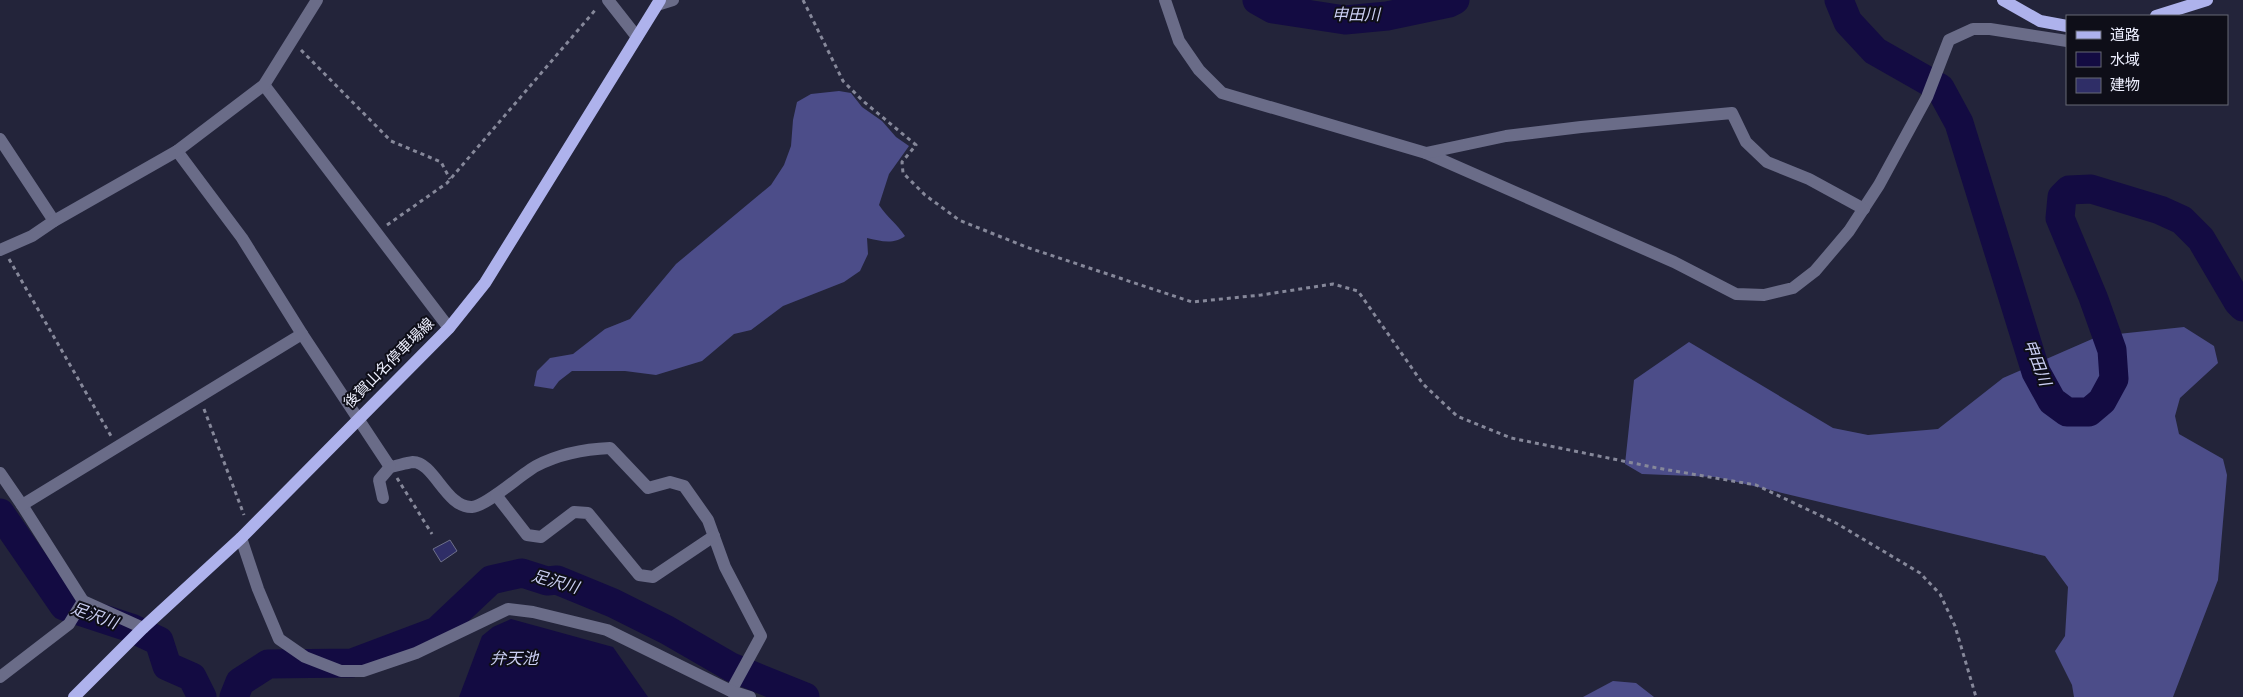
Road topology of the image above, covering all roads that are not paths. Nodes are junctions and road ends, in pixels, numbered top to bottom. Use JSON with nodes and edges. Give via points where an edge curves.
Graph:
{"nodes":[{"id":1,"x":317,"y":0,"type":"edge"},
{"id":2,"x":608,"y":0,"type":"edge"},
{"id":3,"x":673,"y":0,"type":"edge"},
{"id":4,"x":1165,"y":0,"type":"edge"},
{"id":5,"x":2003,"y":0,"type":"edge"},
{"id":6,"x":2207,"y":0,"type":"edge"},
{"id":7,"x":659,"y":2,"type":"edge"},
{"id":8,"x":2159,"y":15,"type":"edge"},
{"id":9,"x":2066,"y":26,"type":"edge"},
{"id":10,"x":637,"y":37,"type":"junction"},
{"id":11,"x":2066,"y":41,"type":"edge"},
{"id":12,"x":264,"y":85,"type":"junction"},
{"id":13,"x":0,"y":139,"type":"edge"},
{"id":14,"x":177,"y":151,"type":"junction"},
{"id":15,"x":1426,"y":153,"type":"junction"},
{"id":16,"x":1864,"y":209,"type":"junction"},
{"id":17,"x":54,"y":221,"type":"junction"},
{"id":18,"x":2,"y":249,"type":"edge"},
{"id":19,"x":449,"y":328,"type":"junction"},
{"id":20,"x":302,"y":334,"type":"junction"},
{"id":21,"x":358,"y":418,"type":"junction"},
{"id":22,"x":393,"y":472,"type":"junction"},
{"id":23,"x":0,"y":473,"type":"edge"},
{"id":24,"x":496,"y":495,"type":"junction"},
{"id":25,"x":383,"y":498,"type":"dead end"},
{"id":26,"x":22,"y":505,"type":"junction"},
{"id":27,"x":714,"y":536,"type":"junction"},
{"id":28,"x":241,"y":538,"type":"junction"},
{"id":29,"x":82,"y":602,"type":"junction"},
{"id":30,"x":143,"y":628,"type":"junction"},
{"id":31,"x":0,"y":677,"type":"edge"},
{"id":32,"x":732,"y":691,"type":"junction"},
{"id":33,"x":74,"y":697,"type":"edge"},
{"id":34,"x":750,"y":697,"type":"edge"}],
"edges":[{"from":1,"to":12,"type":"street"},
{"from":2,"to":10,"type":"street"},
{"from":3,"to":7,"type":"street"},
{"from":4,"to":15,"type":"street","via":[[1179,42],[1199,70],[1222,93]]},
{"from":5,"to":9,"type":"main road","via":[[2040,22]]},
{"from":6,"to":8,"type":"main road"},
{"from":7,"to":10,"type":"main road","name":"後賀山名停車場線"},
{"from":10,"to":19,"type":"main road","name":"後賀山名停車場線","via":[[485,283]]},
{"from":11,"to":16,"type":"street","via":[[1990,29],[1973,29],[1949,40],[1927,97]]},
{"from":12,"to":14,"type":"street"},
{"from":12,"to":19,"type":"street"},
{"from":13,"to":17,"type":"street"},
{"from":14,"to":17,"type":"street"},
{"from":14,"to":20,"type":"street","via":[[242,238]]},
{"from":15,"to":16,"type":"street","via":[[1534,132],[1732,113],[1746,142],[1767,162],[1809,179]]},
{"from":15,"to":16,"type":"street","via":[[1674,262],[1736,294],[1764,295],[1793,288],[1815,271]]},
{"from":17,"to":18,"type":"street","via":[[32,236]]},
{"from":19,"to":21,"type":"main road","name":"後賀山名停車場線"},
{"from":20,"to":21,"type":"street"},
{"from":20,"to":26,"type":"street"},
{"from":21,"to":22,"type":"street"},
{"from":21,"to":28,"type":"main road","name":"後賀山名停車場線"},
{"from":22,"to":24,"type":"street","via":[[413,462],[422,464],[462,506],[473,507]]},
{"from":22,"to":25,"type":"street","via":[[379,480]]},
{"from":23,"to":26,"type":"street"},
{"from":24,"to":27,"type":"street","via":[[536,466],[584,450],[610,448],[648,488],[670,482],[684,486],[708,520]]},
{"from":24,"to":27,"type":"street","via":[[527,535],[541,536],[574,512],[588,513],[639,574],[654,577]]},
{"from":26,"to":29,"type":"street"},
{"from":27,"to":32,"type":"street","via":[[725,567],[762,636]]},
{"from":28,"to":30,"type":"main road","name":"後賀山名停車場線"},
{"from":28,"to":32,"type":"street","via":[[279,639],[305,657],[341,671],[363,671],[416,653],[508,609],[607,630]]},
{"from":29,"to":30,"type":"street"},
{"from":29,"to":31,"type":"street","via":[[69,624]]},
{"from":30,"to":33,"type":"main road","name":"後賀山名停車場線"},
{"from":32,"to":34,"type":"street"}]}
